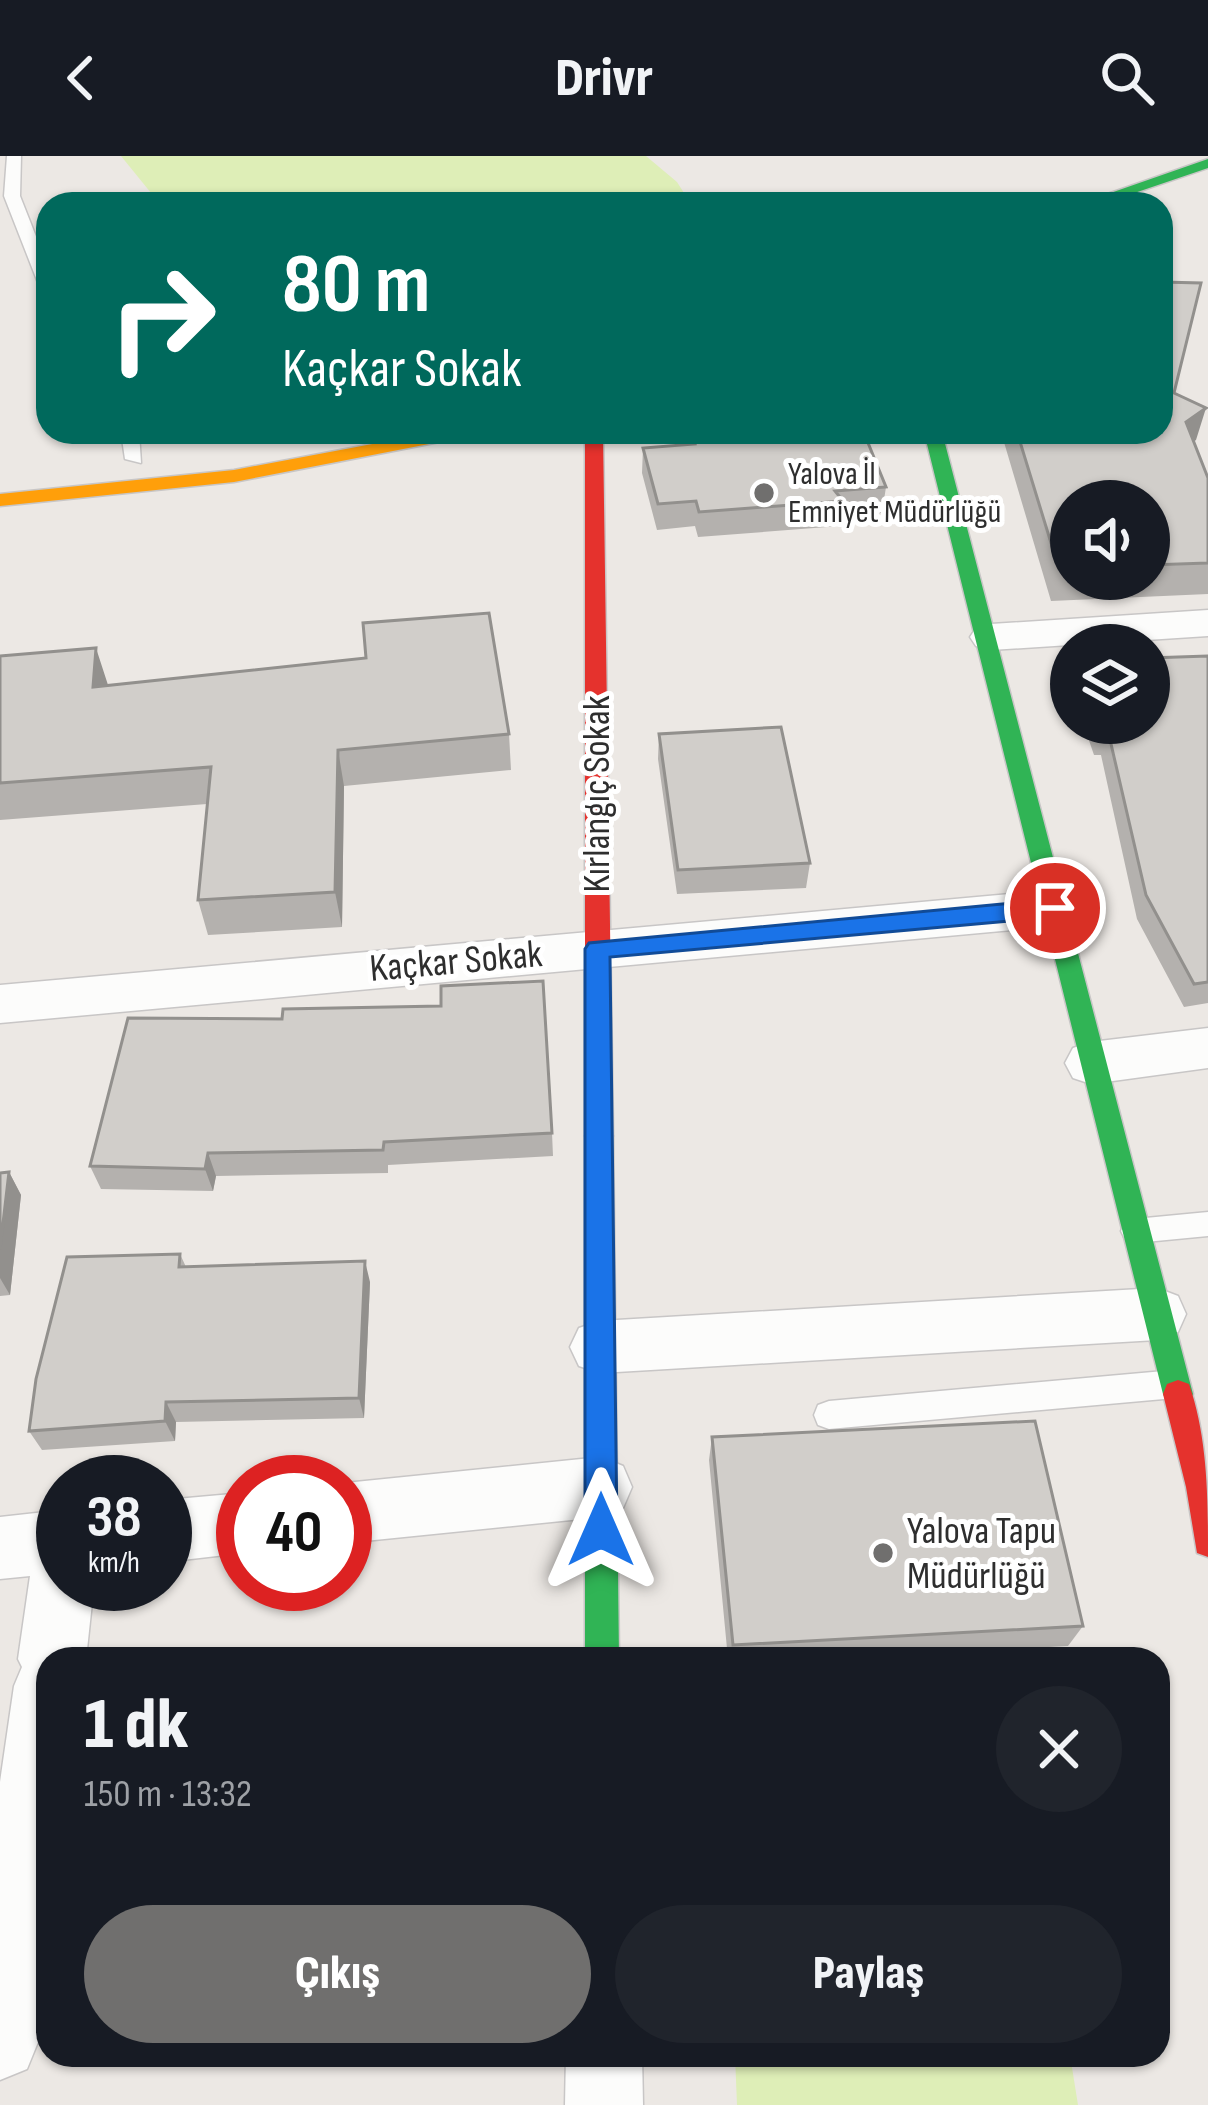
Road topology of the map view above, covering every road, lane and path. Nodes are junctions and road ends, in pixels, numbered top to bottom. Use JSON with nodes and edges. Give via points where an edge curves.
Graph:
{"nodes":[{"id":1,"x":14,"y":156,"type":"edge"},
{"id":2,"x":1200,"y":164,"type":"edge"},
{"id":3,"x":1121,"y":192,"type":"edge"},
{"id":4,"x":36,"y":258,"type":"edge"},
{"id":5,"x":262,"y":444,"type":"edge"},
{"id":6,"x":417,"y":444,"type":"edge"},
{"id":7,"x":594,"y":444,"type":"edge"},
{"id":8,"x":936,"y":444,"type":"edge"},
{"id":9,"x":132,"y":446,"type":"edge"},
{"id":10,"x":89,"y":463,"type":"dead end"},
{"id":11,"x":0,"y":500,"type":"edge"},
{"id":12,"x":1208,"y":623,"type":"edge"},
{"id":13,"x":991,"y":637,"type":"junction"},
{"id":14,"x":1055,"y":908,"type":"junction"},
{"id":15,"x":598,"y":949,"type":"junction"},
{"id":16,"x":0,"y":1004,"type":"edge"},
{"id":17,"x":1208,"y":1048,"type":"edge"},
{"id":18,"x":1091,"y":1063,"type":"junction"},
{"id":19,"x":1208,"y":1224,"type":"edge"},
{"id":20,"x":1135,"y":1231,"type":"junction"},
{"id":21,"x":1156,"y":1314,"type":"junction"},
{"id":22,"x":600,"y":1347,"type":"junction"},
{"id":23,"x":1175,"y":1384,"type":"junction"},
{"id":24,"x":829,"y":1415,"type":"dead end"},
{"id":25,"x":601,"y":1487,"type":"junction"},
{"id":26,"x":372,"y":1510,"type":"edge"},
{"id":27,"x":1208,"y":1542,"type":"edge"},
{"id":28,"x":36,"y":1544,"type":"edge"},
{"id":29,"x":0,"y":1548,"type":"edge"},
{"id":30,"x":58,"y":1611,"type":"edge"},
{"id":31,"x":54,"y":1647,"type":"edge"},
{"id":32,"x":602,"y":1647,"type":"edge"},
{"id":33,"x":36,"y":1775,"type":"edge"},
{"id":34,"x":0,"y":2042,"type":"edge"},
{"id":35,"x":604,"y":2067,"type":"edge"},
{"id":36,"x":604,"y":2105,"type":"edge"}],
"edges":[{"from":1,"to":4,"type":"lane","via":[[11,196]]},
{"from":2,"to":3,"type":"street"},
{"from":5,"to":9,"type":"street","via":[[201,454]]},
{"from":6,"to":11,"type":"street","via":[[205,484]]},
{"from":7,"to":15,"type":"street","name":"Kırlangıç Sokak"},
{"from":8,"to":13,"type":"street"},
{"from":9,"to":10,"type":"street"},
{"from":12,"to":13,"type":"street"},
{"from":13,"to":14,"type":"street"},
{"from":14,"to":15,"type":"street","name":"Kaçkar Sokak"},
{"from":14,"to":18,"type":"street"},
{"from":15,"to":16,"type":"street","name":"Kaçkar Sokak"},
{"from":15,"to":22,"type":"street","name":"Kırlangıç Sokak"},
{"from":17,"to":18,"type":"street"},
{"from":18,"to":20,"type":"street"},
{"from":19,"to":20,"type":"lane"},
{"from":20,"to":21,"type":"street"},
{"from":21,"to":22,"type":"street"},
{"from":21,"to":23,"type":"street"},
{"from":22,"to":25,"type":"street","name":"Kırlangıç Sokak"},
{"from":23,"to":24,"type":"lane"},
{"from":23,"to":27,"type":"street"},
{"from":25,"to":26,"type":"street"},
{"from":25,"to":32,"type":"street","name":"Kırlangıç Sokak"},
{"from":28,"to":29,"type":"street"},
{"from":30,"to":31,"type":"street"},
{"from":33,"to":34,"type":"street"},
{"from":35,"to":36,"type":"street"}]}
